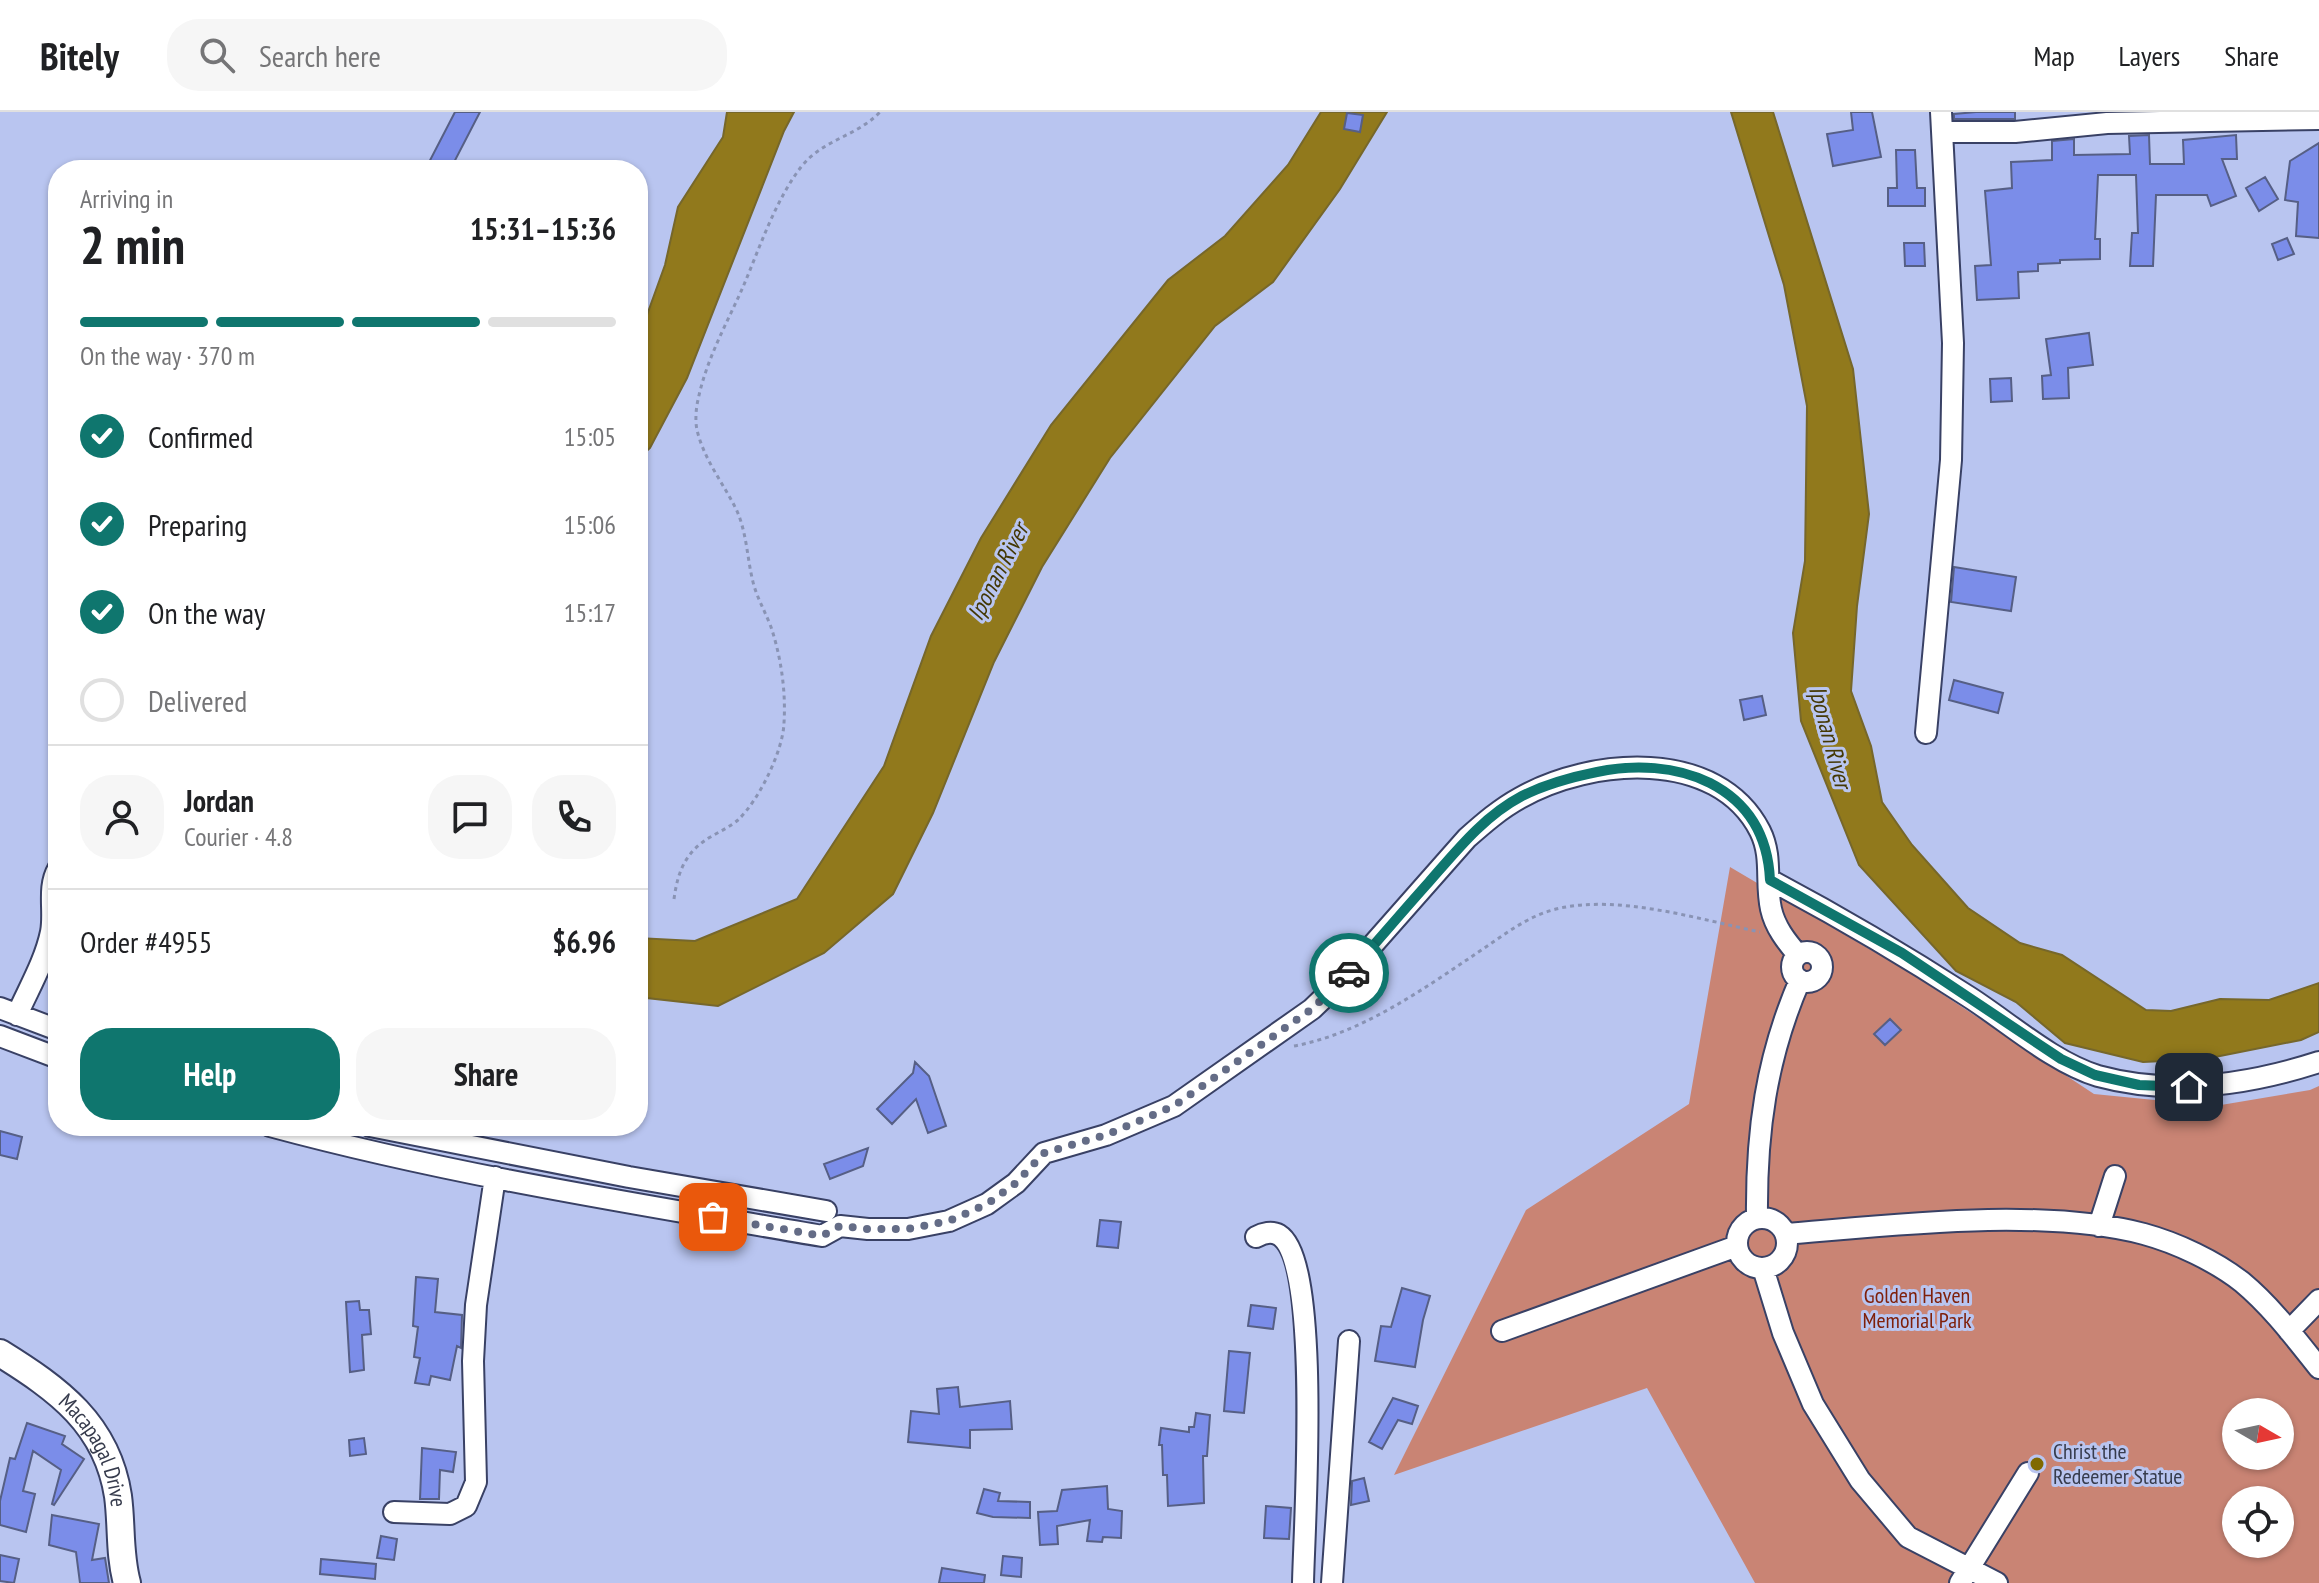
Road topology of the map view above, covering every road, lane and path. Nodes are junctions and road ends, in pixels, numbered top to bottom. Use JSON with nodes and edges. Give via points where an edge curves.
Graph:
{"nodes":[{"id":1,"x":880,"y":112,"type":"edge"},
{"id":2,"x":2314,"y":117,"type":"edge"},
{"id":3,"x":2106,"y":118,"type":"edge"},
{"id":4,"x":1942,"y":122,"type":"edge"},
{"id":5,"x":1926,"y":733,"type":"dead end"},
{"id":6,"x":1770,"y":880,"type":"junction"},
{"id":7,"x":674,"y":899,"type":"dead end"},
{"id":8,"x":1783,"y":938,"type":"junction"},
{"id":9,"x":48,"y":943,"type":"edge"},
{"id":10,"x":8,"y":1012,"type":"edge"},
{"id":11,"x":48,"y":1026,"type":"edge"},
{"id":12,"x":0,"y":1036,"type":"edge"},
{"id":13,"x":1259,"y":1048,"type":"junction"},
{"id":14,"x":48,"y":1054,"type":"edge"},
{"id":15,"x":2319,"y":1062,"type":"edge"},
{"id":16,"x":307,"y":1136,"type":"edge"},
{"id":17,"x":421,"y":1136,"type":"edge"},
{"id":18,"x":2115,"y":1176,"type":"dead end"},
{"id":19,"x":495,"y":1177,"type":"junction"},
{"id":20,"x":1757,"y":1218,"type":"junction"},
{"id":21,"x":829,"y":1224,"type":"junction"},
{"id":22,"x":2099,"y":1226,"type":"junction"},
{"id":23,"x":1786,"y":1234,"type":"junction"},
{"id":24,"x":1256,"y":1237,"type":"dead end"},
{"id":25,"x":1737,"y":1246,"type":"junction"},
{"id":26,"x":1763,"y":1268,"type":"junction"},
{"id":27,"x":2319,"y":1300,"type":"edge"},
{"id":28,"x":1502,"y":1331,"type":"dead end"},
{"id":29,"x":2289,"y":1331,"type":"junction"},
{"id":30,"x":1349,"y":1341,"type":"dead end"},
{"id":31,"x":0,"y":1353,"type":"edge"},
{"id":32,"x":2319,"y":1368,"type":"edge"},
{"id":33,"x":2028,"y":1473,"type":"dead end"},
{"id":34,"x":394,"y":1512,"type":"dead end"},
{"id":35,"x":1963,"y":1575,"type":"edge"},
{"id":36,"x":127,"y":1583,"type":"edge"},
{"id":37,"x":1303,"y":1583,"type":"edge"},
{"id":38,"x":1332,"y":1583,"type":"edge"},
{"id":39,"x":1997,"y":1583,"type":"edge"}],
"edges":[{"from":1,"to":7,"type":"path","via":[[866,126],[822,146],[802,166],[755,260],[698,401],[696,426],[702,448],[737,512],[757,598],[774,638],[784,726],[777,755],[753,803],[737,821],[685,857]]},
{"from":2,"to":3,"type":"street"},
{"from":3,"to":4,"type":"street","via":[[2015,132]]},
{"from":4,"to":5,"type":"street","via":[[1953,343],[1951,460]]},
{"from":6,"to":8,"type":"street","via":[[1770,906]]},
{"from":6,"to":13,"type":"street","via":[[1760,832],[1745,809],[1696,776],[1651,767],[1566,778],[1522,796],[1490,817],[1339,983]]},
{"from":6,"to":15,"type":"street","via":[[1902,953],[2061,1059],[2095,1075],[2139,1085],[2189,1087],[2278,1075]]},
{"from":8,"to":13,"type":"path","via":[[1634,907],[1556,909],[1517,923],[1364,1021],[1319,1041]]},
{"from":8,"to":20,"type":"street","via":[[1798,955],[1792,969],[1800,980],[1766,1084]]},
{"from":9,"to":10,"type":"street"},
{"from":10,"to":11,"type":"street"},
{"from":12,"to":14,"type":"street"},
{"from":13,"to":21,"type":"street","via":[[1174,1106],[1106,1135],[1044,1153],[997,1197],[949,1221],[908,1229]]},
{"from":16,"to":19,"type":"street"},
{"from":17,"to":21,"type":"street"},
{"from":18,"to":22,"type":"street"},
{"from":19,"to":21,"type":"street","via":[[624,1202]]},
{"from":19,"to":34,"type":"street","via":[[476,1305],[476,1482],[466,1506],[450,1514]]},
{"from":20,"to":23,"type":"street","via":[[1777,1223]]},
{"from":20,"to":25,"type":"street","via":[[1740,1231]]},
{"from":22,"to":23,"type":"street","via":[[1978,1222]]},
{"from":22,"to":29,"type":"street","via":[[2145,1234],[2194,1254],[2240,1281]]},
{"from":23,"to":26,"type":"street","via":[[1783,1257]]},
{"from":24,"to":37,"type":"street","via":[[1271,1233],[1283,1239],[1298,1269],[1304,1302],[1308,1464]]},
{"from":25,"to":26,"type":"street","via":[[1743,1259]]},
{"from":25,"to":28,"type":"street"},
{"from":26,"to":35,"type":"street","via":[[1813,1404],[1860,1480],[1908,1537]]},
{"from":27,"to":29,"type":"street"},
{"from":29,"to":32,"type":"street"},
{"from":30,"to":38,"type":"street"},
{"from":31,"to":36,"type":"main road","name":"Macapagal Drive","via":[[45,1381],[91,1427],[108,1459],[118,1496]]},
{"from":33,"to":35,"type":"street"},
{"from":35,"to":39,"type":"street"}]}
